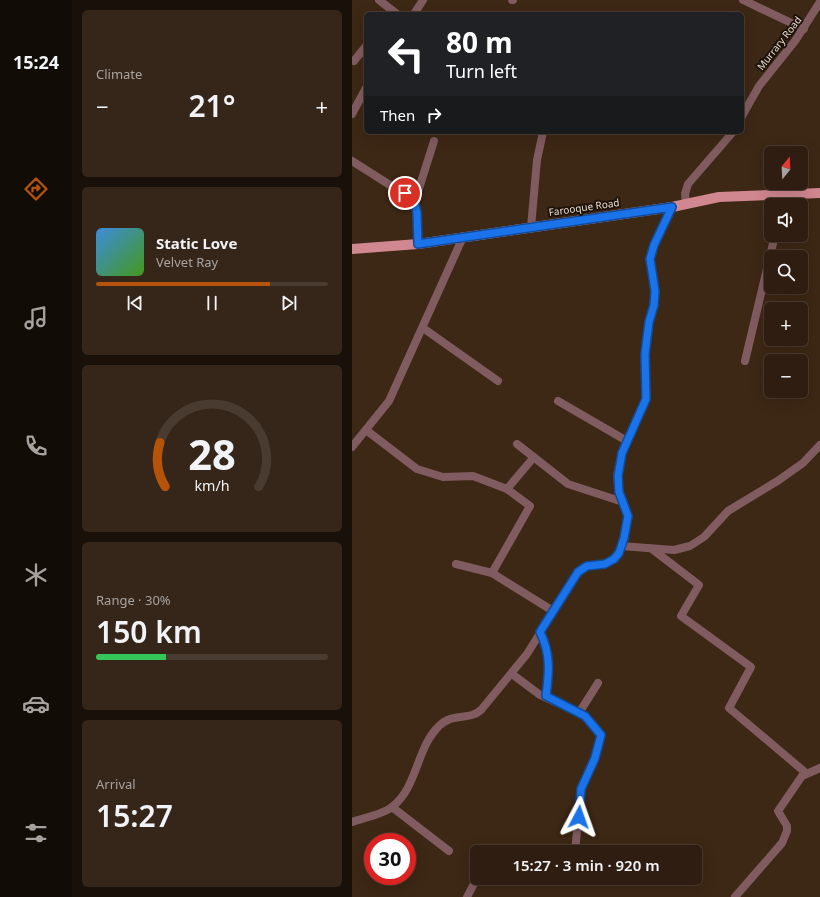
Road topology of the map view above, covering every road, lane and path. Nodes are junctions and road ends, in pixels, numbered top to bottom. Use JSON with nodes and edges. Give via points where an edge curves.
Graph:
{"nodes":[{"id":1,"x":379,"y":0,"type":"edge"},
{"id":2,"x":422,"y":0,"type":"edge"},
{"id":3,"x":743,"y":0,"type":"edge"},
{"id":4,"x":820,"y":2,"type":"edge"},
{"id":5,"x":394,"y":12,"type":"edge"},
{"id":6,"x":416,"y":12,"type":"edge"},
{"id":7,"x":804,"y":29,"type":"junction"},
{"id":8,"x":364,"y":48,"type":"edge"},
{"id":9,"x":354,"y":61,"type":"dead end"},
{"id":10,"x":364,"y":92,"type":"edge"},
{"id":11,"x":744,"y":112,"type":"edge"},
{"id":12,"x":352,"y":114,"type":"edge"},
{"id":13,"x":543,"y":134,"type":"edge"},
{"id":14,"x":731,"y":134,"type":"edge"},
{"id":15,"x":434,"y":141,"type":"dead end"},
{"id":16,"x":352,"y":161,"type":"edge"},
{"id":17,"x":820,"y":193,"type":"edge"},
{"id":18,"x":785,"y":195,"type":"junction"},
{"id":19,"x":784,"y":198,"type":"edge"},
{"id":20,"x":414,"y":200,"type":"junction"},
{"id":21,"x":686,"y":204,"type":"junction"},
{"id":22,"x":672,"y":207,"type":"junction"},
{"id":23,"x":531,"y":227,"type":"junction"},
{"id":24,"x":463,"y":237,"type":"junction"},
{"id":25,"x":773,"y":242,"type":"edge"},
{"id":26,"x":418,"y":244,"type":"junction"},
{"id":27,"x":352,"y":249,"type":"edge"},
{"id":28,"x":423,"y":328,"type":"junction"},
{"id":29,"x":745,"y":361,"type":"dead end"},
{"id":30,"x":498,"y":381,"type":"dead end"},
{"id":31,"x":558,"y":401,"type":"dead end"},
{"id":32,"x":366,"y":430,"type":"junction"},
{"id":33,"x":627,"y":441,"type":"junction"},
{"id":34,"x":517,"y":444,"type":"dead end"},
{"id":35,"x":820,"y":445,"type":"edge"},
{"id":36,"x":352,"y":447,"type":"edge"},
{"id":37,"x":534,"y":457,"type":"junction"},
{"id":38,"x":507,"y":489,"type":"junction"},
{"id":39,"x":624,"y":502,"type":"junction"},
{"id":40,"x":622,"y":546,"type":"junction"},
{"id":41,"x":652,"y":549,"type":"junction"},
{"id":42,"x":456,"y":564,"type":"dead end"},
{"id":43,"x":492,"y":573,"type":"junction"},
{"id":44,"x":553,"y":611,"type":"junction"},
{"id":45,"x":540,"y":632,"type":"junction"},
{"id":46,"x":512,"y":674,"type":"junction"},
{"id":47,"x":598,"y":683,"type":"dead end"},
{"id":48,"x":546,"y":696,"type":"junction"},
{"id":49,"x":579,"y":713,"type":"junction"},
{"id":50,"x":820,"y":768,"type":"edge"},
{"id":51,"x":806,"y":773,"type":"junction"},
{"id":52,"x":392,"y":807,"type":"junction"},
{"id":53,"x":352,"y":822,"type":"edge"},
{"id":54,"x":577,"y":845,"type":"edge"},
{"id":55,"x":449,"y":851,"type":"dead end"},
{"id":56,"x":473,"y":885,"type":"edge"},
{"id":57,"x":467,"y":897,"type":"edge"},
{"id":58,"x":735,"y":897,"type":"edge"}],
"edges":[{"from":1,"to":5,"type":"street"},
{"from":2,"to":6,"type":"street"},
{"from":3,"to":7,"type":"street"},
{"from":4,"to":7,"type":"street","name":"Murrary Road"},
{"from":7,"to":11,"type":"street","name":"Murrary Road","via":[[759,86]]},
{"from":8,"to":9,"type":"street"},
{"from":10,"to":12,"type":"street"},
{"from":13,"to":23,"type":"street","via":[[537,160]]},
{"from":14,"to":21,"type":"street","via":[[688,184]]},
{"from":15,"to":20,"type":"street"},
{"from":16,"to":20,"type":"street"},
{"from":17,"to":18,"type":"main road","name":"Farooque Road"},
{"from":18,"to":19,"type":"street"},
{"from":18,"to":21,"type":"main road","name":"Farooque Road","via":[[719,197]]},
{"from":20,"to":26,"type":"street"},
{"from":21,"to":22,"type":"main road","name":"Farooque Road"},
{"from":22,"to":23,"type":"main road","name":"Farooque Road"},
{"from":22,"to":33,"type":"street","via":[[651,253],[655,291],[645,354],[646,399]]},
{"from":23,"to":24,"type":"main road","name":"Farooque Road"},
{"from":24,"to":26,"type":"main road","name":"Farooque Road"},
{"from":24,"to":28,"type":"street"},
{"from":25,"to":29,"type":"street"},
{"from":26,"to":27,"type":"main road","name":"Farooque Road"},
{"from":28,"to":30,"type":"street"},
{"from":28,"to":32,"type":"street","via":[[389,401]]},
{"from":31,"to":33,"type":"street"},
{"from":32,"to":36,"type":"street"},
{"from":32,"to":38,"type":"street","via":[[417,469],[443,477],[473,476]]},
{"from":33,"to":39,"type":"street","via":[[618,476],[619,492]]},
{"from":34,"to":37,"type":"street"},
{"from":35,"to":41,"type":"street","via":[[797,467],[728,511],[704,537],[690,546],[674,550]]},
{"from":37,"to":38,"type":"street"},
{"from":37,"to":39,"type":"street","via":[[568,484]]},
{"from":38,"to":43,"type":"street","via":[[530,506]]},
{"from":39,"to":40,"type":"street","via":[[628,516]]},
{"from":40,"to":41,"type":"street"},
{"from":40,"to":44,"type":"street","via":[[609,562],[582,568]]},
{"from":41,"to":51,"type":"street","via":[[699,585],[681,616],[751,667],[729,708]]},
{"from":42,"to":43,"type":"street"},
{"from":43,"to":44,"type":"street"},
{"from":44,"to":45,"type":"street"},
{"from":45,"to":46,"type":"street"},
{"from":45,"to":48,"type":"street","via":[[549,654]]},
{"from":46,"to":48,"type":"street","via":[[540,695]]},
{"from":46,"to":52,"type":"street","via":[[477,714],[450,718],[439,726],[423,750],[410,782]]},
{"from":47,"to":49,"type":"street"},
{"from":48,"to":49,"type":"street"},
{"from":49,"to":54,"type":"street","via":[[585,716],[601,735],[595,758],[581,789]]},
{"from":50,"to":51,"type":"street"},
{"from":51,"to":58,"type":"street","via":[[778,811],[787,826],[782,843]]},
{"from":52,"to":53,"type":"street"},
{"from":52,"to":55,"type":"street"},
{"from":56,"to":57,"type":"street"}]}
